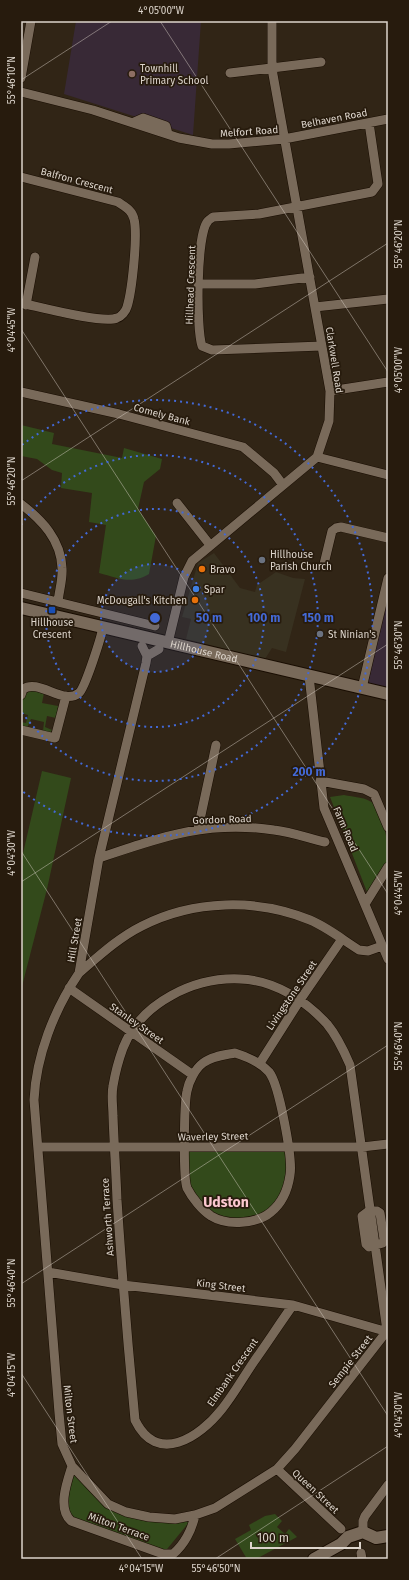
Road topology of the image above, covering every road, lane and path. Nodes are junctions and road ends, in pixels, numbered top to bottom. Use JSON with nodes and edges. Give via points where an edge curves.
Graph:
{"nodes":[{"id":1,"x":272,"y":21,"type":"edge"},
{"id":2,"x":28,"y":26,"type":"edge"},
{"id":3,"x":321,"y":62,"type":"dead end"},
{"id":4,"x":272,"y":69,"type":"junction"},
{"id":5,"x":230,"y":73,"type":"dead end"},
{"id":6,"x":21,"y":78,"type":"edge"},
{"id":7,"x":21,"y":92,"type":"edge"},
{"id":8,"x":388,"y":119,"type":"edge"},
{"id":9,"x":369,"y":123,"type":"junction"},
{"id":10,"x":284,"y":139,"type":"junction"},
{"id":11,"x":21,"y":177,"type":"edge"},
{"id":12,"x":296,"y":207,"type":"junction"},
{"id":13,"x":36,"y":257,"type":"dead end"},
{"id":14,"x":310,"y":277,"type":"junction"},
{"id":15,"x":199,"y":284,"type":"junction"},
{"id":16,"x":388,"y":299,"type":"edge"},
{"id":17,"x":24,"y":304,"type":"edge"},
{"id":18,"x":315,"y":307,"type":"junction"},
{"id":19,"x":322,"y":346,"type":"junction"},
{"id":20,"x":388,"y":382,"type":"edge"},
{"id":21,"x":330,"y":391,"type":"junction"},
{"id":22,"x":21,"y":392,"type":"edge"},
{"id":23,"x":317,"y":457,"type":"junction"},
{"id":24,"x":388,"y":475,"type":"edge"},
{"id":25,"x":283,"y":485,"type":"junction"},
{"id":26,"x":177,"y":503,"type":"dead end"},
{"id":27,"x":21,"y":504,"type":"edge"},
{"id":28,"x":388,"y":538,"type":"edge"},
{"id":29,"x":210,"y":545,"type":"junction"},
{"id":30,"x":324,"y":564,"type":"dead end"},
{"id":31,"x":388,"y":578,"type":"edge"},
{"id":32,"x":21,"y":593,"type":"edge"},
{"id":33,"x":58,"y":602,"type":"junction"},
{"id":34,"x":21,"y":608,"type":"edge"},
{"id":35,"x":155,"y":626,"type":"dead end"},
{"id":36,"x":103,"y":627,"type":"junction"},
{"id":37,"x":142,"y":646,"type":"dead end"},
{"id":38,"x":163,"y":646,"type":"junction"},
{"id":39,"x":147,"y":656,"type":"junction"},
{"id":40,"x":309,"y":676,"type":"junction"},
{"id":41,"x":362,"y":688,"type":"junction"},
{"id":42,"x":388,"y":694,"type":"edge"},
{"id":43,"x":21,"y":695,"type":"edge"},
{"id":44,"x":66,"y":696,"type":"junction"},
{"id":45,"x":21,"y":731,"type":"edge"},
{"id":46,"x":216,"y":745,"type":"dead end"},
{"id":47,"x":320,"y":781,"type":"junction"},
{"id":48,"x":388,"y":827,"type":"edge"},
{"id":49,"x":198,"y":829,"type":"junction"},
{"id":50,"x":325,"y":842,"type":"dead end"},
{"id":51,"x":99,"y":858,"type":"junction"},
{"id":52,"x":388,"y":867,"type":"edge"},
{"id":53,"x":365,"y":904,"type":"junction"},
{"id":54,"x":342,"y":940,"type":"junction"},
{"id":55,"x":382,"y":946,"type":"junction"},
{"id":56,"x":388,"y":959,"type":"edge"},
{"id":57,"x":79,"y":973,"type":"junction"},
{"id":58,"x":69,"y":988,"type":"junction"},
{"id":59,"x":300,"y":1000,"type":"junction"},
{"id":60,"x":132,"y":1032,"type":"junction"},
{"id":61,"x":260,"y":1063,"type":"junction"},
{"id":62,"x":193,"y":1075,"type":"junction"},
{"id":63,"x":388,"y":1144,"type":"edge"},
{"id":64,"x":288,"y":1146,"type":"junction"},
{"id":65,"x":114,"y":1147,"type":"junction"},
{"id":66,"x":185,"y":1147,"type":"junction"},
{"id":67,"x":362,"y":1147,"type":"junction"},
{"id":68,"x":38,"y":1148,"type":"junction"},
{"id":69,"x":48,"y":1272,"type":"junction"},
{"id":70,"x":123,"y":1285,"type":"junction"},
{"id":71,"x":293,"y":1305,"type":"junction"},
{"id":72,"x":388,"y":1332,"type":"edge"},
{"id":73,"x":72,"y":1466,"type":"junction"},
{"id":74,"x":277,"y":1469,"type":"junction"},
{"id":75,"x":388,"y":1485,"type":"edge"},
{"id":76,"x":195,"y":1515,"type":"junction"},
{"id":77,"x":341,"y":1528,"type":"dead end"},
{"id":78,"x":362,"y":1532,"type":"junction"},
{"id":79,"x":388,"y":1536,"type":"edge"},
{"id":80,"x":314,"y":1559,"type":"edge"},
{"id":81,"x":328,"y":1559,"type":"edge"}],
"edges":[{"from":1,"to":4,"type":"street","name":"Clarkwell Road"},
{"from":2,"to":6,"type":"street"},
{"from":3,"to":4,"type":"street"},
{"from":4,"to":5,"type":"street"},
{"from":4,"to":10,"type":"street","name":"Clarkwell Road"},
{"from":7,"to":10,"type":"street","name":"Melfort Road","via":[[134,122],[178,138],[212,144]]},
{"from":8,"to":9,"type":"street","name":"Belhaven Road"},
{"from":9,"to":10,"type":"street","name":"Belhaven Road"},
{"from":9,"to":12,"type":"street","via":[[378,184],[372,192]]},
{"from":10,"to":12,"type":"street","name":"Clarkwell Road"},
{"from":11,"to":17,"type":"street","name":"Balfron Crescent","via":[[118,202],[129,209],[134,219],[135,230],[131,287],[127,309],[120,318],[97,318]]},
{"from":12,"to":14,"type":"street","name":"Clarkwell Road"},
{"from":12,"to":15,"type":"street","name":"Hillhead Crescent","via":[[259,214],[213,218],[208,221],[202,241]]},
{"from":13,"to":17,"type":"street"},
{"from":14,"to":15,"type":"street","via":[[255,284]]},
{"from":14,"to":18,"type":"street","name":"Clarkwell Road"},
{"from":15,"to":19,"type":"street","name":"Hillhead Crescent","via":[[199,337],[202,346],[212,350]]},
{"from":16,"to":18,"type":"street"},
{"from":18,"to":19,"type":"street","name":"Clarkwell Road"},
{"from":19,"to":21,"type":"street","name":"Clarkwell Road"},
{"from":20,"to":21,"type":"street"},
{"from":21,"to":23,"type":"street","name":"Clarkwell Road","via":[[329,421]]},
{"from":22,"to":25,"type":"street","name":"Comely Bank","via":[[243,447],[274,473]]},
{"from":23,"to":24,"type":"street"},
{"from":23,"to":25,"type":"street"},
{"from":25,"to":29,"type":"street"},
{"from":26,"to":29,"type":"street"},
{"from":27,"to":33,"type":"street","via":[[44,524],[58,546],[63,569]]},
{"from":28,"to":30,"type":"street","via":[[336,528],[332,531]]},
{"from":29,"to":38,"type":"street","via":[[187,567]]},
{"from":31,"to":41,"type":"street"},
{"from":32,"to":33,"type":"street"},
{"from":33,"to":35,"type":"street"},
{"from":34,"to":36,"type":"street","name":"Hillhouse Road"},
{"from":36,"to":38,"type":"street","name":"Hillhouse Road"},
{"from":36,"to":44,"type":"street","via":[[99,646],[83,688],[74,696]]},
{"from":37,"to":39,"type":"street"},
{"from":38,"to":39,"type":"street"},
{"from":38,"to":40,"type":"street","name":"Hillhouse Road"},
{"from":39,"to":51,"type":"street","name":"Hill Street"},
{"from":40,"to":41,"type":"street","name":"Hillhouse Road"},
{"from":40,"to":47,"type":"street","name":"Farm Road"},
{"from":41,"to":42,"type":"street","name":"Hillhouse Road"},
{"from":43,"to":44,"type":"street","via":[[23,689],[29,686]]},
{"from":44,"to":45,"type":"street","via":[[55,738]]},
{"from":46,"to":49,"type":"street"},
{"from":47,"to":48,"type":"street","via":[[364,789],[374,794]]},
{"from":47,"to":53,"type":"street","name":"Farm Road","via":[[324,808]]},
{"from":49,"to":50,"type":"street","name":"Gordon Road","via":[[240,827],[275,830]]},
{"from":49,"to":51,"type":"street","name":"Gordon Road","via":[[160,838]]},
{"from":51,"to":57,"type":"street","name":"Hill Street"},
{"from":52,"to":53,"type":"street"},
{"from":53,"to":55,"type":"street","name":"Farm Road"},
{"from":54,"to":55,"type":"street","via":[[359,950],[368,951]]},
{"from":54,"to":57,"type":"street","via":[[310,920],[276,909],[216,905],[175,913],[142,926],[119,939]]},
{"from":54,"to":59,"type":"street","name":"Livingstone Street"},
{"from":55,"to":56,"type":"street","name":"Farm Road"},
{"from":57,"to":58,"type":"street","name":"Hill Street"},
{"from":58,"to":60,"type":"street","name":"Stanley Street"},
{"from":58,"to":68,"type":"street","name":"Hill Street","via":[[52,1022],[34,1084]]},
{"from":59,"to":60,"type":"street","name":"Ashworth Terrace","via":[[285,991],[253,980],[217,979],[174,994],[156,1006]]},
{"from":59,"to":61,"type":"street","name":"Livingstone Street"},
{"from":59,"to":67,"type":"street","name":"Ashworth Terrace","via":[[328,1025],[350,1065]]},
{"from":60,"to":62,"type":"street","name":"Stanley Street"},
{"from":60,"to":65,"type":"street","name":"Ashworth Terrace","via":[[124,1047],[112,1088]]},
{"from":61,"to":62,"type":"street","via":[[235,1053],[204,1062]]},
{"from":61,"to":64,"type":"street","via":[[270,1073],[277,1087]]},
{"from":62,"to":66,"type":"street","via":[[187,1092]]},
{"from":63,"to":67,"type":"street","name":"Waverley Street"},
{"from":64,"to":66,"type":"street","name":"Waverley Street"},
{"from":64,"to":66,"type":"street","via":[[291,1174],[284,1197],[271,1212],[256,1220],[232,1223],[211,1216],[187,1187]]},
{"from":64,"to":67,"type":"street","name":"Waverley Street"},
{"from":65,"to":66,"type":"street","name":"Waverley Street"},
{"from":65,"to":68,"type":"street","name":"Waverley Street"},
{"from":65,"to":70,"type":"street","name":"Ashworth Terrace"},
{"from":67,"to":72,"type":"street"},
{"from":68,"to":69,"type":"street","name":"Hill Street"},
{"from":69,"to":70,"type":"street","name":"King Street"},
{"from":69,"to":73,"type":"street","name":"Milton Street","via":[[62,1444]]},
{"from":70,"to":71,"type":"street","name":"King Street"},
{"from":70,"to":71,"type":"street","name":"Elmbank Crescent","via":[[135,1420],[146,1437],[156,1443],[167,1445],[178,1443],[203,1429],[222,1409]]},
{"from":71,"to":72,"type":"street","name":"King Street"},
{"from":72,"to":74,"type":"street","name":"Sempie Street"},
{"from":73,"to":76,"type":"street","name":"Milton Street","via":[[108,1504],[126,1512],[149,1518]]},
{"from":73,"to":76,"type":"street","name":"Milton Terrace","via":[[66,1486],[64,1511],[71,1521],[163,1554],[172,1554],[184,1542]]},
{"from":74,"to":76,"type":"street","name":"Milton Street","via":[[215,1508]]},
{"from":74,"to":77,"type":"street","name":"Queen Street"},
{"from":75,"to":78,"type":"street","via":[[365,1516]]},
{"from":78,"to":79,"type":"street","via":[[376,1538]]},
{"from":78,"to":80,"type":"street","via":[[348,1537]]},
{"from":78,"to":81,"type":"street","via":[[353,1545]]}]}
